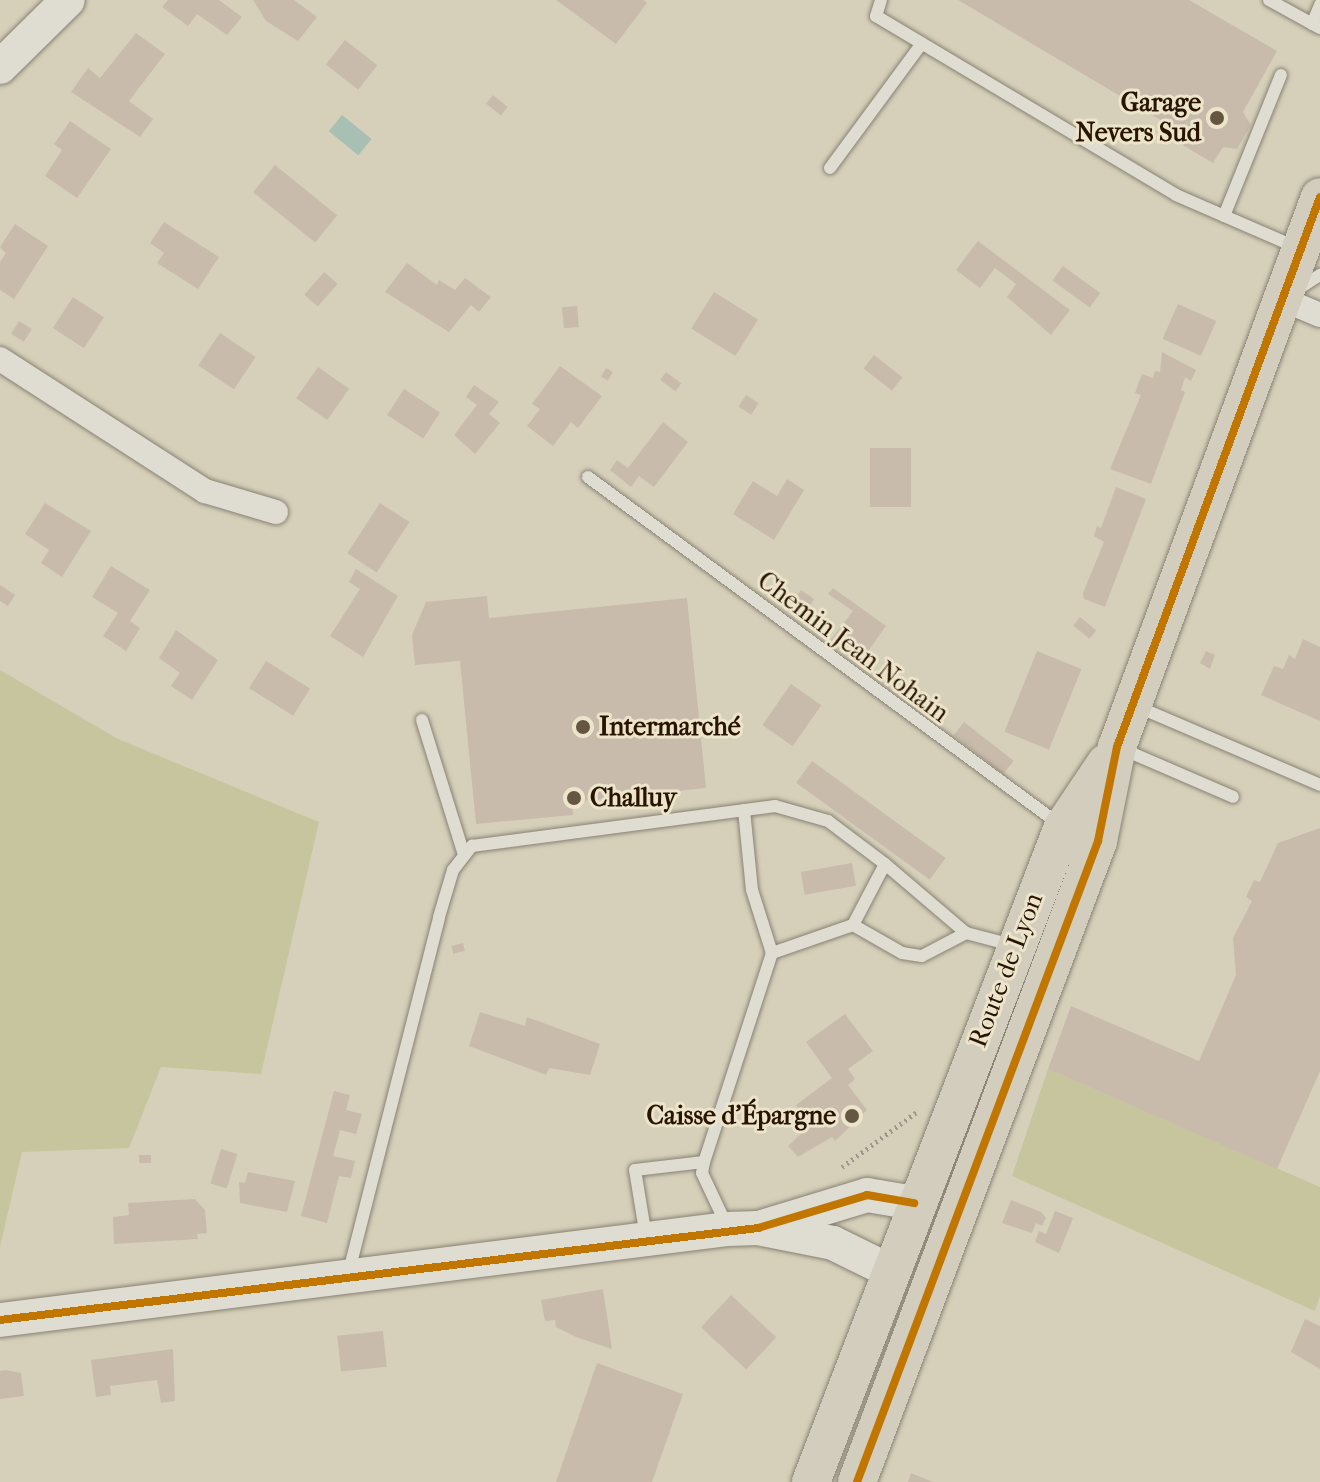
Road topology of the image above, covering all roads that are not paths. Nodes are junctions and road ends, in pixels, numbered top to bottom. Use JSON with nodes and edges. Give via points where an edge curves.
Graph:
{"nodes":[{"id":1,"x":68,"y":0,"type":"edge"},
{"id":2,"x":881,"y":0,"type":"edge"},
{"id":3,"x":1269,"y":0,"type":"edge"},
{"id":4,"x":1320,"y":5,"type":"edge"},
{"id":5,"x":1316,"y":26,"type":"edge"},
{"id":6,"x":922,"y":43,"type":"junction"},
{"id":7,"x":0,"y":67,"type":"edge"},
{"id":8,"x":1281,"y":75,"type":"dead end"},
{"id":9,"x":830,"y":168,"type":"dead end"},
{"id":10,"x":1320,"y":197,"type":"edge"},
{"id":11,"x":1224,"y":216,"type":"junction"},
{"id":12,"x":1310,"y":262,"type":"edge"},
{"id":13,"x":1282,"y":299,"type":"junction"},
{"id":14,"x":1320,"y":315,"type":"edge"},
{"id":15,"x":0,"y":359,"type":"edge"},
{"id":16,"x":588,"y":477,"type":"dead end"},
{"id":17,"x":276,"y":512,"type":"dead end"},
{"id":18,"x":1133,"y":705,"type":"junction"},
{"id":19,"x":422,"y":720,"type":"dead end"},
{"id":20,"x":1117,"y":747,"type":"junction"},
{"id":21,"x":1320,"y":785,"type":"edge"},
{"id":22,"x":1233,"y":797,"type":"dead end"},
{"id":23,"x":744,"y":810,"type":"junction"},
{"id":24,"x":1081,"y":834,"type":"junction"},
{"id":25,"x":464,"y":855,"type":"junction"},
{"id":26,"x":885,"y":864,"type":"junction"},
{"id":27,"x":853,"y":925,"type":"junction"},
{"id":28,"x":966,"y":933,"type":"junction"},
{"id":29,"x":1016,"y":946,"type":"junction"},
{"id":30,"x":772,"y":953,"type":"junction"},
{"id":31,"x":1037,"y":1005,"type":"junction"},
{"id":32,"x":704,"y":1162,"type":"junction"},
{"id":33,"x":914,"y":1203,"type":"junction"},
{"id":34,"x":743,"y":1229,"type":"junction"},
{"id":35,"x":646,"y":1240,"type":"junction"},
{"id":36,"x":900,"y":1269,"type":"junction"},
{"id":37,"x":347,"y":1276,"type":"junction"},
{"id":38,"x":0,"y":1320,"type":"edge"},
{"id":39,"x":811,"y":1482,"type":"edge"},
{"id":40,"x":855,"y":1482,"type":"edge"}],
"edges":[{"from":1,"to":7,"type":"street"},
{"from":2,"to":6,"type":"lane","via":[[876,16]]},
{"from":3,"to":5,"type":"lane"},
{"from":4,"to":5,"type":"lane"},
{"from":6,"to":9,"type":"lane"},
{"from":6,"to":11,"type":"lane","via":[[1176,195]]},
{"from":8,"to":11,"type":"lane"},
{"from":10,"to":12,"type":"main road","name":"Route de Lyon"},
{"from":11,"to":12,"type":"lane"},
{"from":12,"to":13,"type":"main road","name":"Route de Lyon"},
{"from":13,"to":14,"type":"street"},
{"from":13,"to":18,"type":"main road","name":"Route de Lyon"},
{"from":15,"to":17,"type":"street","via":[[205,491]]},
{"from":16,"to":24,"type":"lane","name":"Chemin Jean Nohain"},
{"from":18,"to":20,"type":"main road","name":"Route de Lyon"},
{"from":18,"to":21,"type":"lane"},
{"from":19,"to":25,"type":"lane"},
{"from":20,"to":22,"type":"lane"},
{"from":20,"to":24,"type":"main road","name":"Route de Lyon"},
{"from":23,"to":25,"type":"lane","via":[[472,846]]},
{"from":23,"to":26,"type":"lane","via":[[775,806],[828,821]]},
{"from":23,"to":30,"type":"lane","via":[[752,890]]},
{"from":24,"to":29,"type":"main road","name":"Route de Lyon"},
{"from":24,"to":31,"type":"main road","name":"Route de Lyon"},
{"from":25,"to":37,"type":"lane","via":[[453,870],[439,917]]},
{"from":26,"to":27,"type":"lane"},
{"from":26,"to":28,"type":"lane"},
{"from":27,"to":28,"type":"lane","via":[[902,953],[922,956]]},
{"from":27,"to":30,"type":"lane"},
{"from":28,"to":29,"type":"lane"},
{"from":29,"to":33,"type":"main road","name":"Route de Lyon"},
{"from":30,"to":32,"type":"lane"},
{"from":31,"to":36,"type":"main road","name":"Route de Lyon","via":[[951,1193]]},
{"from":31,"to":40,"type":"main road","name":"Route de Lyon"},
{"from":32,"to":34,"type":"lane","via":[[702,1173]]},
{"from":32,"to":35,"type":"lane","via":[[635,1170]]},
{"from":33,"to":34,"type":"street","via":[[867,1195]]},
{"from":33,"to":36,"type":"main road","name":"Route de Lyon","via":[[929,1209]]},
{"from":34,"to":35,"type":"street"},
{"from":34,"to":36,"type":"street","via":[[833,1243]]},
{"from":35,"to":37,"type":"street"},
{"from":36,"to":39,"type":"main road","name":"Route de Lyon"},
{"from":36,"to":40,"type":"main road","name":"Route de Lyon","via":[[862,1413]]},
{"from":37,"to":38,"type":"street"}]}
